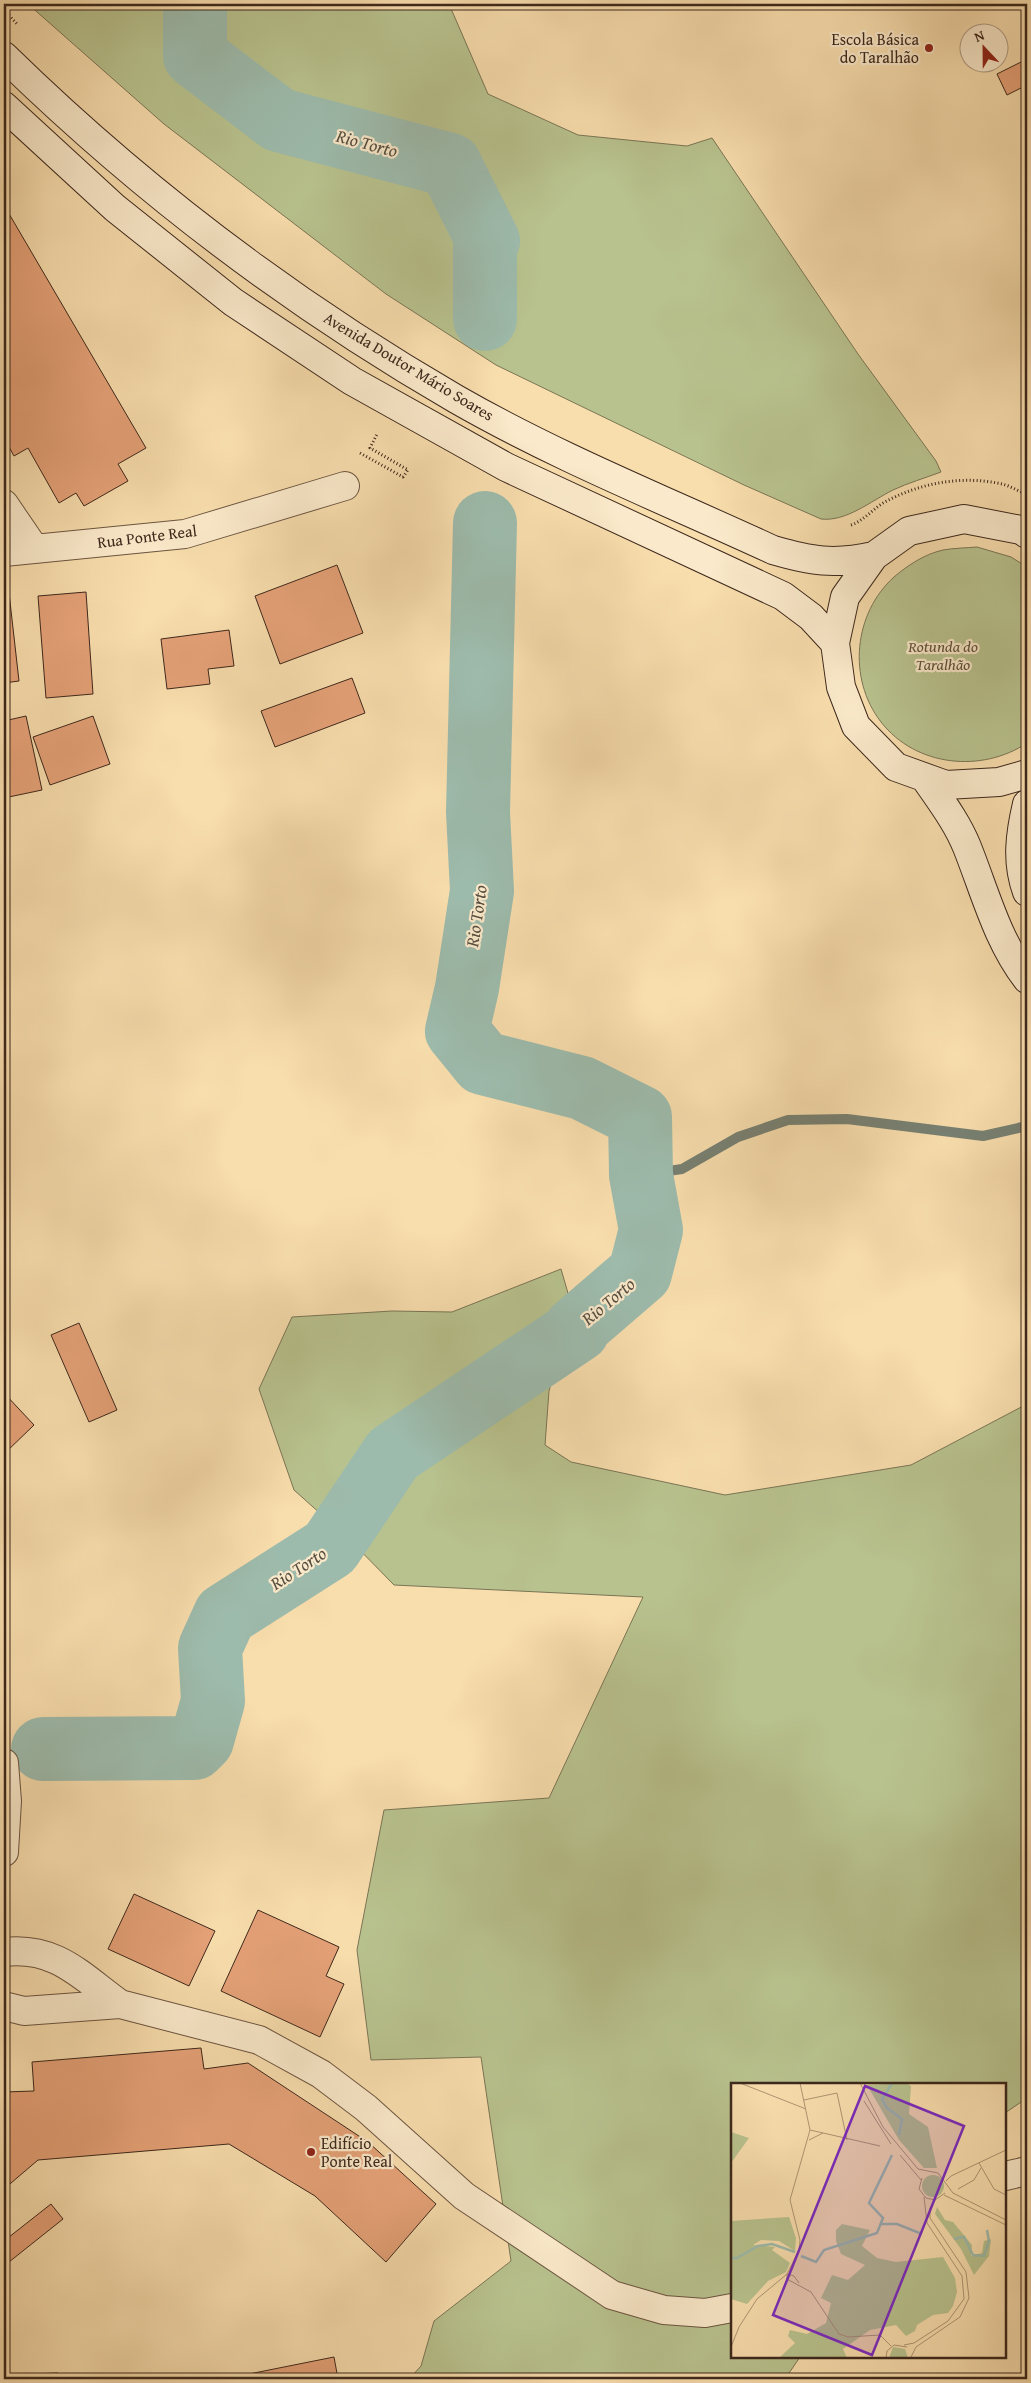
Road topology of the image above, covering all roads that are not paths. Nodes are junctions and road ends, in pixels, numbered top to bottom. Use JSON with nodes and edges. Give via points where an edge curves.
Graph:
{"nodes":[{"id":1,"x":4,"y":56,"type":"edge"},
{"id":2,"x":4,"y":106,"type":"edge"},
{"id":3,"x":345,"y":486,"type":"dead end"},
{"id":4,"x":4,"y":504,"type":"edge"},
{"id":5,"x":1025,"y":531,"type":"edge"},
{"id":6,"x":34,"y":548,"type":"junction"},
{"id":7,"x":4,"y":552,"type":"edge"},
{"id":8,"x":874,"y":556,"type":"junction"},
{"id":9,"x":835,"y":643,"type":"junction"},
{"id":10,"x":1027,"y":774,"type":"edge"},
{"id":11,"x":926,"y":778,"type":"junction"},
{"id":12,"x":1027,"y":804,"type":"edge"},
{"id":13,"x":1027,"y":892,"type":"edge"},
{"id":14,"x":1027,"y":979,"type":"edge"},
{"id":15,"x":4,"y":1763,"type":"edge"},
{"id":16,"x":4,"y":1852,"type":"edge"},
{"id":17,"x":4,"y":1952,"type":"edge"},
{"id":18,"x":120,"y":2004,"type":"junction"},
{"id":19,"x":4,"y":2006,"type":"edge"},
{"id":20,"x":1027,"y":2171,"type":"edge"},
{"id":21,"x":1006,"y":2176,"type":"edge"},
{"id":22,"x":731,"y":2308,"type":"edge"}],
"edges":[{"from":1,"to":8,"type":"main road","name":"Avenida Doutor Mário Soares","via":[[87,134],[202,229],[311,307],[457,399],[558,451],[773,550],[805,559],[845,562]]},
{"from":2,"to":9,"type":"main road","via":[[115,208],[233,302],[352,380],[506,467],[783,596],[811,617]]},
{"from":3,"to":6,"type":"main road","name":"Rua Ponte Real","via":[[185,534]]},
{"from":4,"to":6,"type":"main road"},
{"from":5,"to":8,"type":"main road","name":"Avenida Doutor Mário Soares","via":[[964,519],[909,530]]},
{"from":6,"to":7,"type":"main road","name":"Rua Ponte Real"},
{"from":8,"to":9,"type":"main road","name":"Avenida Doutor Mário Soares","via":[[845,597]]},
{"from":9,"to":11,"type":"main road","name":"Avenida Doutor Mário Soares","via":[[841,687],[856,726],[896,767]]},
{"from":10,"to":11,"type":"main road","name":"Avenida Doutor Mário Soares","via":[[999,782],[946,785]]},
{"from":11,"to":14,"type":"main road","via":[[956,823],[1004,942]]},
{"from":12,"to":13,"type":"main road","via":[[1019,861]]},
{"from":15,"to":16,"type":"main road","via":[[7,1800]]},
{"from":17,"to":18,"type":"main road","via":[[26,1950],[45,1954]]},
{"from":18,"to":19,"type":"main road","via":[[24,2011]]},
{"from":18,"to":22,"type":"main road","via":[[259,2040],[321,2074],[366,2108],[464,2196],[612,2295],[664,2310],[705,2313]]},
{"from":20,"to":21,"type":"main road"}]}
